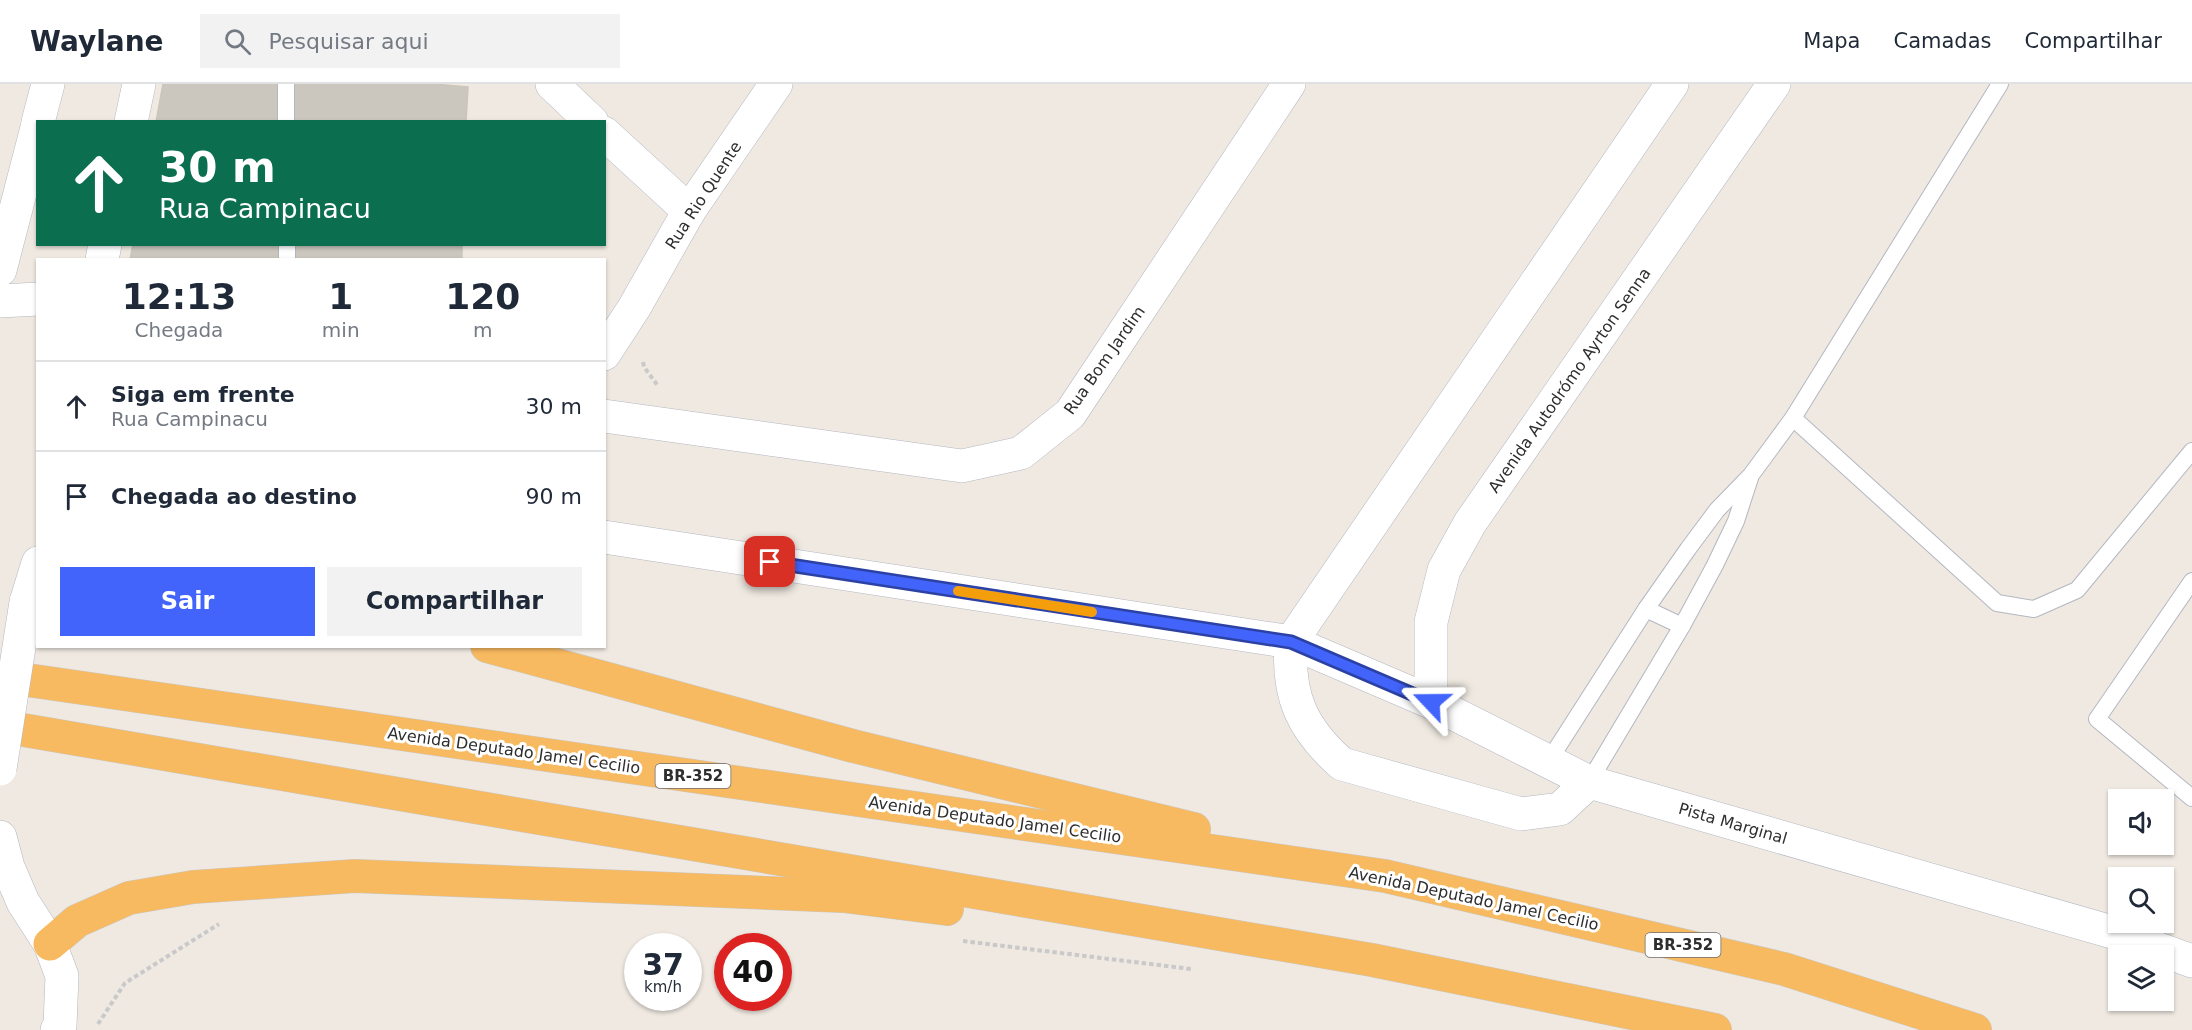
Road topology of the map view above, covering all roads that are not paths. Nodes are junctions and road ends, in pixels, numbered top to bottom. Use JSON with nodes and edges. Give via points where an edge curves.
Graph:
{"nodes":[{"id":1,"x":48,"y":84,"type":"edge"},
{"id":2,"x":139,"y":84,"type":"edge"},
{"id":3,"x":286,"y":84,"type":"edge"},
{"id":4,"x":552,"y":84,"type":"edge"},
{"id":5,"x":776,"y":84,"type":"edge"},
{"id":6,"x":1289,"y":84,"type":"edge"},
{"id":7,"x":1672,"y":84,"type":"edge"},
{"id":8,"x":1774,"y":84,"type":"edge"},
{"id":9,"x":2000,"y":84,"type":"edge"},
{"id":10,"x":39,"y":120,"type":"edge"},
{"id":11,"x":131,"y":120,"type":"edge"},
{"id":12,"x":286,"y":120,"type":"edge"},
{"id":13,"x":590,"y":120,"type":"edge"},
{"id":14,"x":36,"y":131,"type":"edge"},
{"id":15,"x":606,"y":135,"type":"edge"},
{"id":16,"x":688,"y":211,"type":"junction"},
{"id":17,"x":0,"y":270,"type":"edge"},
{"id":18,"x":36,"y":299,"type":"edge"},
{"id":19,"x":0,"y":301,"type":"edge"},
{"id":20,"x":606,"y":351,"type":"edge"},
{"id":21,"x":606,"y":416,"type":"edge"},
{"id":22,"x":1793,"y":418,"type":"junction"},
{"id":23,"x":2192,"y":451,"type":"edge"},
{"id":24,"x":1751,"y":475,"type":"junction"},
{"id":25,"x":606,"y":537,"type":"edge"},
{"id":26,"x":36,"y":570,"type":"edge"},
{"id":27,"x":2192,"y":581,"type":"edge"},
{"id":28,"x":1646,"y":609,"type":"junction"},
{"id":29,"x":1682,"y":626,"type":"junction"},
{"id":30,"x":1291,"y":642,"type":"junction"},
{"id":31,"x":495,"y":648,"type":"edge"},
{"id":32,"x":0,"y":676,"type":"edge"},
{"id":33,"x":1431,"y":702,"type":"junction"},
{"id":34,"x":0,"y":726,"type":"edge"},
{"id":35,"x":1548,"y":762,"type":"junction"},
{"id":36,"x":0,"y":769,"type":"edge"},
{"id":37,"x":1589,"y":782,"type":"junction"},
{"id":38,"x":2192,"y":798,"type":"edge"},
{"id":39,"x":0,"y":837,"type":"edge"},
{"id":40,"x":1385,"y":876,"type":"junction"},
{"id":41,"x":50,"y":944,"type":"junction"},
{"id":42,"x":1372,"y":960,"type":"junction"},
{"id":43,"x":2192,"y":961,"type":"edge"},
{"id":44,"x":57,"y":1030,"type":"edge"},
{"id":45,"x":1715,"y":1030,"type":"edge"},
{"id":46,"x":1975,"y":1030,"type":"edge"}],
"edges":[{"from":1,"to":10,"type":"street"},
{"from":2,"to":11,"type":"street"},
{"from":3,"to":12,"type":"lane"},
{"from":4,"to":13,"type":"street"},
{"from":5,"to":16,"type":"street","name":"Rua Rio Quente"},
{"from":6,"to":21,"type":"street","name":"Rua Bom Jardim","via":[[1070,414],[1021,453],[962,466]]},
{"from":7,"to":30,"type":"street"},
{"from":8,"to":33,"type":"street","name":"Avenida Autodrómo Ayrton Senna","via":[[1470,523],[1443,570],[1431,622]]},
{"from":9,"to":22,"type":"lane"},
{"from":14,"to":17,"type":"street"},
{"from":15,"to":16,"type":"street"},
{"from":16,"to":20,"type":"street","name":"Rua Rio Quente"},
{"from":18,"to":19,"type":"street"},
{"from":22,"to":23,"type":"lane","via":[[1997,603],[2034,609],[2077,590]]},
{"from":22,"to":24,"type":"lane"},
{"from":24,"to":28,"type":"lane","via":[[1717,510]]},
{"from":24,"to":29,"type":"lane","via":[[1736,521]]},
{"from":25,"to":30,"type":"street","name":"Pista Marginal"},
{"from":26,"to":36,"type":"street","bridge":true,"via":[[26,602]]},
{"from":27,"to":38,"type":"lane","via":[[2097,719]]},
{"from":28,"to":29,"type":"lane"},
{"from":28,"to":35,"type":"lane"},
{"from":29,"to":37,"type":"lane"},
{"from":30,"to":33,"type":"street","name":"Pista Marginal"},
{"from":30,"to":37,"type":"street","via":[[1289,664],[1298,708],[1308,728],[1342,764],[1521,814],[1560,809]]},
{"from":31,"to":40,"type":"highway","via":[[853,746]]},
{"from":32,"to":40,"type":"highway","name":"Avenida Deputado Jamel Cecilio","number":"BR-352"},
{"from":33,"to":35,"type":"street","name":"Pista Marginal"},
{"from":34,"to":42,"type":"highway"},
{"from":35,"to":37,"type":"street","name":"Pista Marginal"},
{"from":37,"to":43,"type":"street","name":"Pista Marginal","via":[[2112,933]]},
{"from":39,"to":41,"type":"street","via":[[23,902]]},
{"from":40,"to":46,"type":"highway","name":"Avenida Deputado Jamel Cecilio","number":"BR-352","via":[[1785,969]]},
{"from":41,"to":42,"type":"highway","via":[[77,921],[129,898],[193,887],[355,876],[843,896]]},
{"from":41,"to":44,"type":"street","via":[[62,976]]},
{"from":42,"to":45,"type":"highway"}]}
